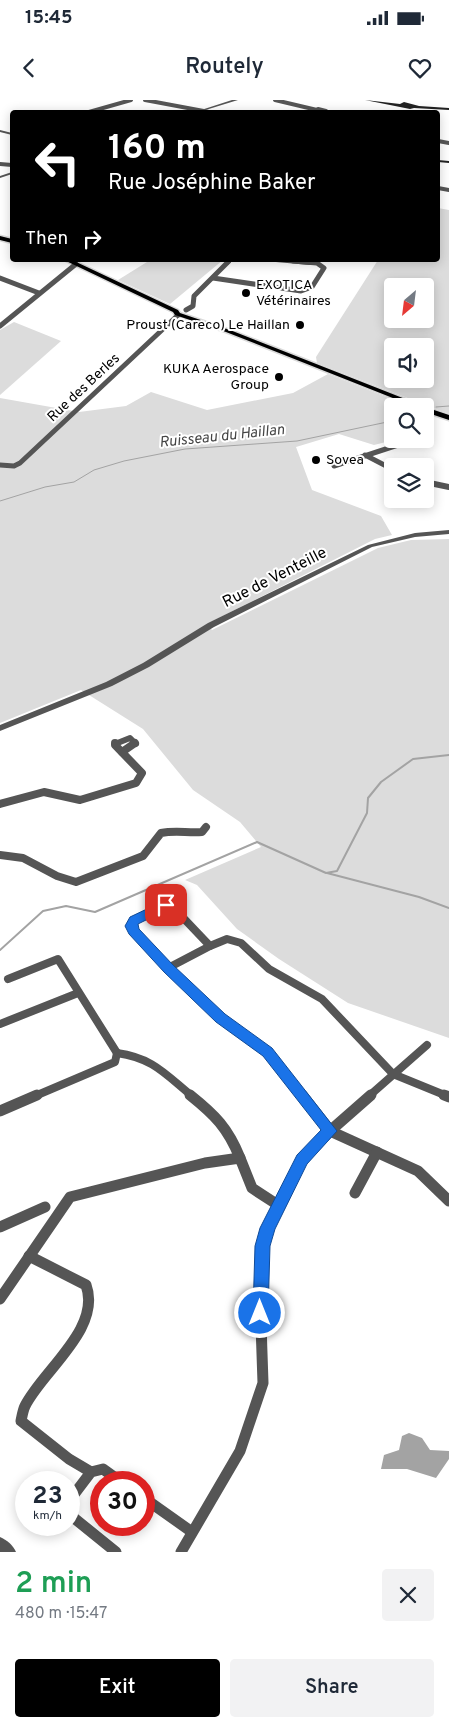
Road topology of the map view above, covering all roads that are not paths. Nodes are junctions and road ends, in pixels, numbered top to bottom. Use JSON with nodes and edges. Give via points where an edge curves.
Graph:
{"nodes":[{"id":1,"x":131,"y":100,"type":"edge"},
{"id":2,"x":145,"y":100,"type":"edge"},
{"id":3,"x":236,"y":100,"type":"edge"},
{"id":4,"x":275,"y":100,"type":"edge"},
{"id":5,"x":367,"y":100,"type":"edge"},
{"id":6,"x":372,"y":100,"type":"edge"},
{"id":7,"x":380,"y":101,"type":"edge"},
{"id":8,"x":415,"y":106,"type":"junction"},
{"id":9,"x":403,"y":107,"type":"edge"},
{"id":10,"x":449,"y":109,"type":"edge"},
{"id":11,"x":96,"y":110,"type":"edge"},
{"id":12,"x":190,"y":110,"type":"edge"},
{"id":13,"x":205,"y":110,"type":"edge"},
{"id":14,"x":317,"y":110,"type":"dead end"},
{"id":15,"x":72,"y":262,"type":"edge"},
{"id":16,"x":227,"y":262,"type":"edge"},
{"id":17,"x":303,"y":262,"type":"edge"},
{"id":18,"x":76,"y":264,"type":"junction"},
{"id":19,"x":0,"y":278,"type":"edge"},
{"id":20,"x":213,"y":278,"type":"junction"},
{"id":21,"x":40,"y":293,"type":"junction"},
{"id":22,"x":182,"y":312,"type":"junction"},
{"id":23,"x":0,"y":326,"type":"edge"},
{"id":24,"x":399,"y":398,"type":"edge"},
{"id":25,"x":434,"y":412,"type":"edge"},
{"id":26,"x":449,"y":418,"type":"edge"},
{"id":27,"x":387,"y":448,"type":"edge"},
{"id":28,"x":365,"y":454,"type":"junction"},
{"id":29,"x":0,"y":465,"type":"edge"},
{"id":30,"x":384,"y":465,"type":"edge"},
{"id":31,"x":334,"y":466,"type":"dead end"},
{"id":32,"x":434,"y":484,"type":"edge"},
{"id":33,"x":449,"y":487,"type":"edge"},
{"id":34,"x":449,"y":532,"type":"edge"},
{"id":35,"x":123,"y":676,"type":"joint"},
{"id":36,"x":95,"y":688,"type":"joint"},
{"id":37,"x":0,"y":728,"type":"edge"},
{"id":38,"x":122,"y":752,"type":"dead end"},
{"id":39,"x":0,"y":804,"type":"edge"},
{"id":40,"x":206,"y":827,"type":"dead end"},
{"id":41,"x":0,"y":855,"type":"edge"},
{"id":42,"x":210,"y":946,"type":"junction"},
{"id":43,"x":168,"y":968,"type":"junction"},
{"id":44,"x":8,"y":979,"type":"dead end"},
{"id":45,"x":78,"y":993,"type":"junction"},
{"id":46,"x":0,"y":1024,"type":"edge"},
{"id":47,"x":427,"y":1045,"type":"dead end"},
{"id":48,"x":117,"y":1053,"type":"junction"},
{"id":49,"x":393,"y":1074,"type":"junction"},
{"id":50,"x":449,"y":1097,"type":"edge"},
{"id":51,"x":0,"y":1111,"type":"edge"},
{"id":52,"x":330,"y":1131,"type":"junction"},
{"id":53,"x":377,"y":1152,"type":"junction"},
{"id":54,"x":240,"y":1158,"type":"junction"},
{"id":55,"x":355,"y":1193,"type":"dead end"},
{"id":56,"x":449,"y":1201,"type":"edge"},
{"id":57,"x":278,"y":1205,"type":"junction"},
{"id":58,"x":45,"y":1207,"type":"dead end"},
{"id":59,"x":0,"y":1227,"type":"edge"},
{"id":60,"x":29,"y":1256,"type":"junction"},
{"id":61,"x":0,"y":1299,"type":"edge"},
{"id":62,"x":90,"y":1472,"type":"joint"},
{"id":63,"x":80,"y":1486,"type":"edge"},
{"id":64,"x":155,"y":1506,"type":"edge"},
{"id":65,"x":80,"y":1523,"type":"edge"},
{"id":66,"x":192,"y":1532,"type":"junction"},
{"id":67,"x":0,"y":1544,"type":"edge"},
{"id":68,"x":9,"y":1552,"type":"edge"},
{"id":69,"x":116,"y":1552,"type":"edge"},
{"id":70,"x":181,"y":1552,"type":"edge"}],
"edges":[{"from":1,"to":11,"type":"street"},
{"from":2,"to":12,"type":"street"},
{"from":3,"to":13,"type":"street"},
{"from":4,"to":14,"type":"street"},
{"from":5,"to":7,"type":"main road"},
{"from":6,"to":7,"type":"main road"},
{"from":7,"to":9,"type":"main road"},
{"from":8,"to":9,"type":"main road"},
{"from":8,"to":9,"type":"main road"},
{"from":8,"to":10,"type":"main road"},
{"from":15,"to":18,"type":"main road"},
{"from":16,"to":20,"type":"street","name":"Rue des Berles"},
{"from":17,"to":20,"type":"street","via":[[317,263],[324,268],[310,289],[300,291]]},
{"from":18,"to":21,"type":"street"},
{"from":18,"to":22,"type":"main road","via":[[138,295]]},
{"from":19,"to":21,"type":"street"},
{"from":20,"to":22,"type":"street","name":"Rue des Berles","via":[[194,296],[193,306]]},
{"from":21,"to":23,"type":"street"},
{"from":22,"to":24,"type":"main road"},
{"from":22,"to":29,"type":"street","name":"Rue des Berles","via":[[20,463]]},
{"from":25,"to":26,"type":"main road"},
{"from":27,"to":28,"type":"street"},
{"from":28,"to":30,"type":"street"},
{"from":28,"to":31,"type":"street"},
{"from":32,"to":33,"type":"street"},
{"from":34,"to":35,"type":"street","name":"Rue de Venteille","via":[[415,535],[370,546],[211,625]]},
{"from":35,"to":36,"type":"street","name":"Rue de Venteille"},
{"from":36,"to":37,"type":"street","name":"Rue de Venteille"},
{"from":38,"to":39,"type":"street","via":[[142,773],[136,783],[80,800],[44,792]]},
{"from":40,"to":41,"type":"street","via":[[202,832],[177,830],[161,833],[143,856],[76,882],[65,880],[34,861],[14,854]]},
{"from":42,"to":43,"type":"street"},
{"from":42,"to":43,"type":"street","via":[[171,905],[134,920],[131,926],[134,931]]},
{"from":42,"to":49,"type":"street","via":[[226,939],[241,943],[269,969],[322,999]]},
{"from":43,"to":52,"type":"street","via":[[221,1018],[268,1052]]},
{"from":44,"to":45,"type":"street","via":[[58,959]]},
{"from":45,"to":46,"type":"street"},
{"from":45,"to":48,"type":"street"},
{"from":47,"to":49,"type":"street"},
{"from":48,"to":51,"type":"street","via":[[115,1062]]},
{"from":48,"to":54,"type":"street","via":[[137,1056],[154,1065],[217,1117],[231,1136]]},
{"from":49,"to":50,"type":"street"},
{"from":49,"to":52,"type":"street"},
{"from":52,"to":53,"type":"street"},
{"from":52,"to":57,"type":"street","via":[[302,1160]]},
{"from":53,"to":55,"type":"street"},
{"from":53,"to":56,"type":"street","via":[[418,1171]]},
{"from":54,"to":57,"type":"street","via":[[248,1184],[256,1195]]},
{"from":54,"to":60,"type":"street","via":[[205,1163],[70,1197]]},
{"from":57,"to":66,"type":"street","via":[[263,1246],[260,1295],[263,1384],[240,1450]]},
{"from":58,"to":59,"type":"street"},
{"from":60,"to":61,"type":"street"},
{"from":60,"to":62,"type":"street","via":[[86,1285],[90,1296],[80,1332],[25,1406],[21,1421]]},
{"from":62,"to":63,"type":"street"},
{"from":64,"to":66,"type":"street"},
{"from":65,"to":69,"type":"street"},
{"from":66,"to":70,"type":"street"},
{"from":67,"to":68,"type":"street"}]}
